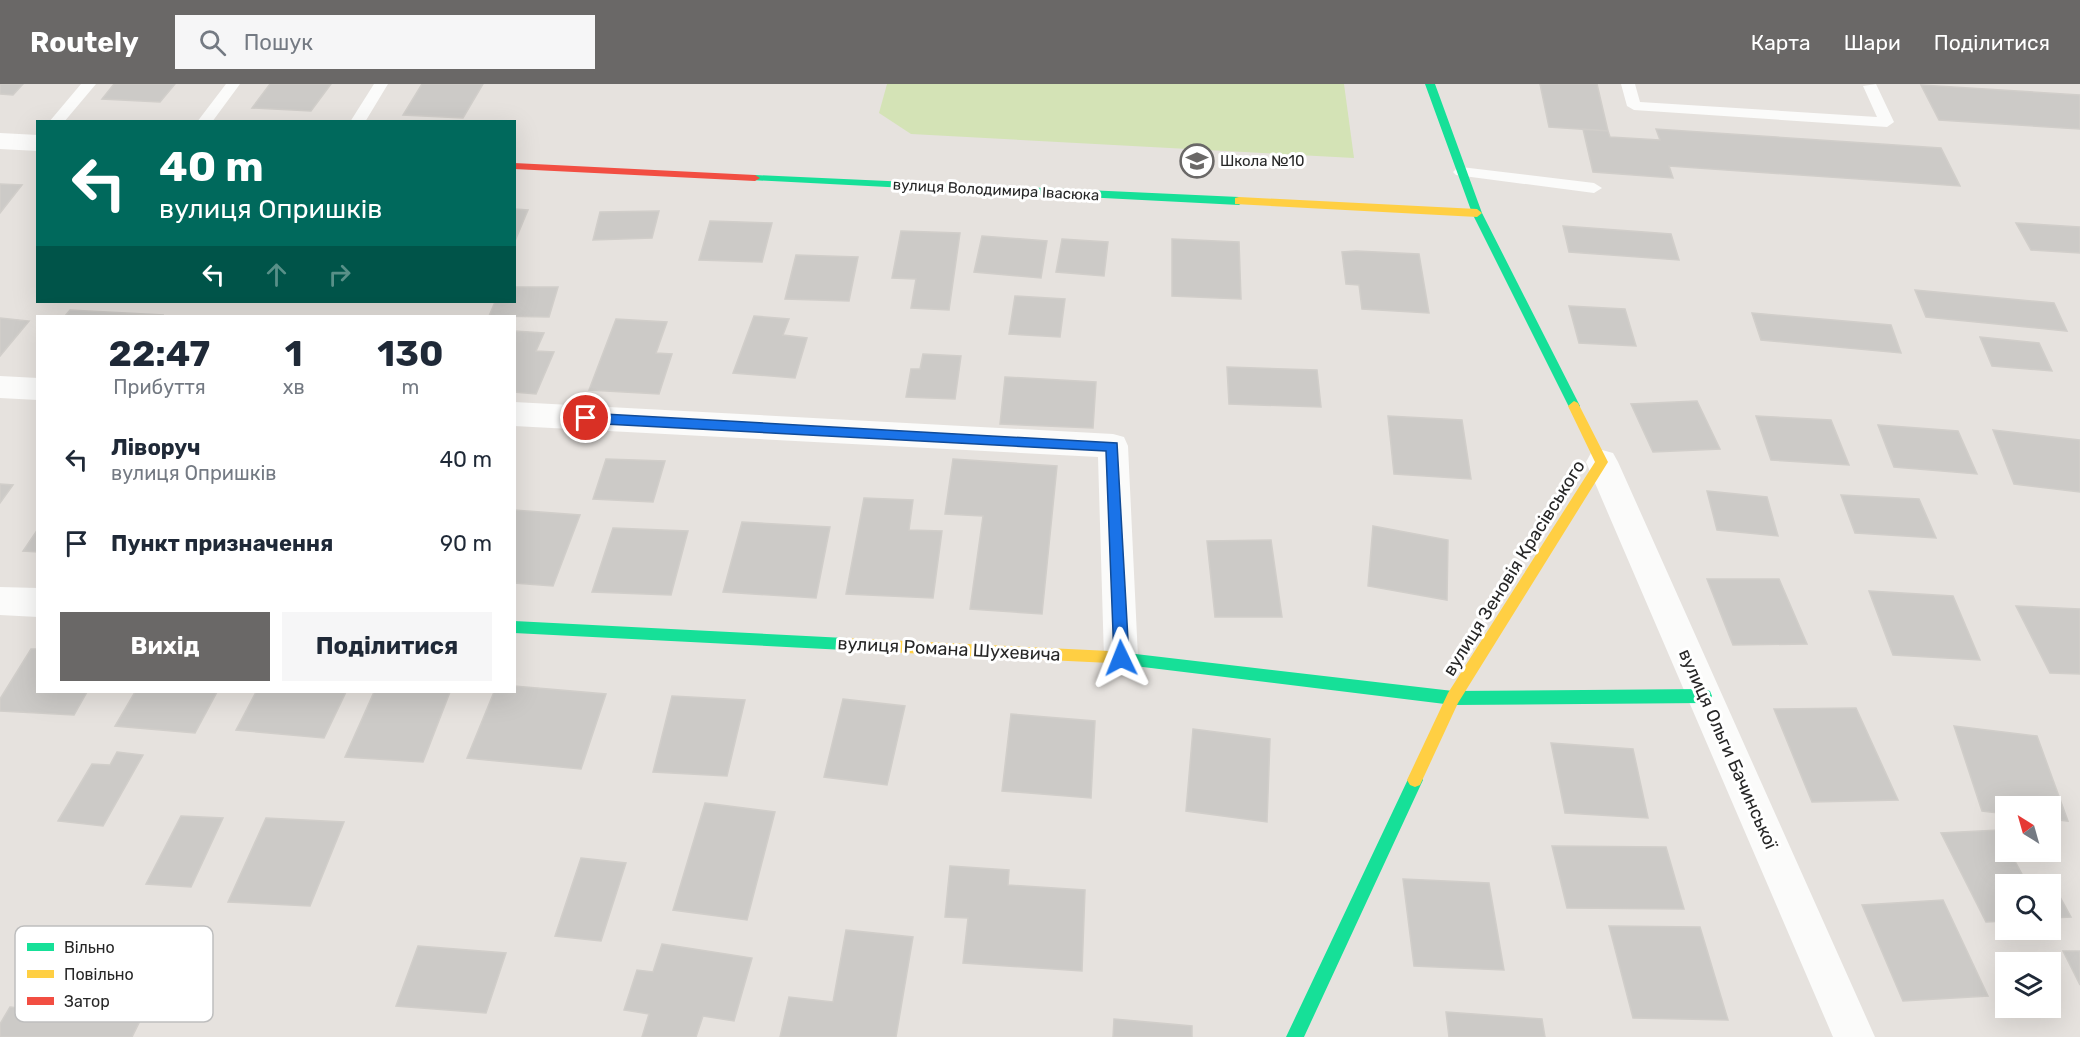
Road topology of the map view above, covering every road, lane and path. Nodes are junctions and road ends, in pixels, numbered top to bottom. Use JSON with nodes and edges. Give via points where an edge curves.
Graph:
{"nodes":[{"id":1,"x":89,"y":84,"type":"edge"},
{"id":2,"x":233,"y":84,"type":"edge"},
{"id":3,"x":381,"y":84,"type":"edge"},
{"id":4,"x":1430,"y":84,"type":"edge"},
{"id":5,"x":1628,"y":84,"type":"edge"},
{"id":6,"x":1870,"y":86,"type":"dead end"},
{"id":7,"x":58,"y":120,"type":"edge"},
{"id":8,"x":206,"y":120,"type":"edge"},
{"id":9,"x":358,"y":120,"type":"edge"},
{"id":10,"x":0,"y":141,"type":"edge"},
{"id":11,"x":36,"y":143,"type":"edge"},
{"id":12,"x":516,"y":166,"type":"edge"},
{"id":13,"x":1461,"y":172,"type":"junction"},
{"id":14,"x":1594,"y":188,"type":"dead end"},
{"id":15,"x":1477,"y":213,"type":"junction"},
{"id":16,"x":0,"y":387,"type":"edge"},
{"id":17,"x":36,"y":389,"type":"edge"},
{"id":18,"x":516,"y":414,"type":"edge"},
{"id":19,"x":1602,"y":462,"type":"junction"},
{"id":20,"x":0,"y":601,"type":"edge"},
{"id":21,"x":36,"y":603,"type":"edge"},
{"id":22,"x":516,"y":627,"type":"edge"},
{"id":23,"x":1121,"y":658,"type":"junction"},
{"id":24,"x":1705,"y":696,"type":"junction"},
{"id":25,"x":1453,"y":698,"type":"junction"},
{"id":26,"x":1294,"y":1037,"type":"edge"},
{"id":27,"x":1854,"y":1037,"type":"edge"}],
"edges":[{"from":1,"to":7,"type":"lane"},
{"from":2,"to":8,"type":"lane"},
{"from":3,"to":9,"type":"lane"},
{"from":4,"to":13,"type":"street","name":"вулиця Зеновія Красівського"},
{"from":5,"to":6,"type":"lane","via":[[1634,106],[1887,122]]},
{"from":10,"to":11,"type":"street"},
{"from":12,"to":15,"type":"street","name":"вулиця Володимира Івасюка"},
{"from":13,"to":14,"type":"lane"},
{"from":13,"to":15,"type":"street","name":"вулиця Зеновія Красівського"},
{"from":15,"to":19,"type":"street","name":"вулиця Зеновія Красівського"},
{"from":16,"to":17,"type":"street"},
{"from":18,"to":23,"type":"street","via":[[1113,446]]},
{"from":19,"to":24,"type":"street","name":"вулиця Ольги Бачинської"},
{"from":19,"to":25,"type":"street","name":"вулиця Зеновія Красівського"},
{"from":20,"to":21,"type":"street"},
{"from":22,"to":23,"type":"street","name":"вулиця Романа Шухевича"},
{"from":23,"to":25,"type":"street","name":"вулиця Романа Шухевича"},
{"from":24,"to":25,"type":"street","name":"вулиця Романа Шухевича"},
{"from":24,"to":27,"type":"street","name":"вулиця Ольги Бачинської"},
{"from":25,"to":26,"type":"street","name":"вулиця Зеновія Красівського"}]}
